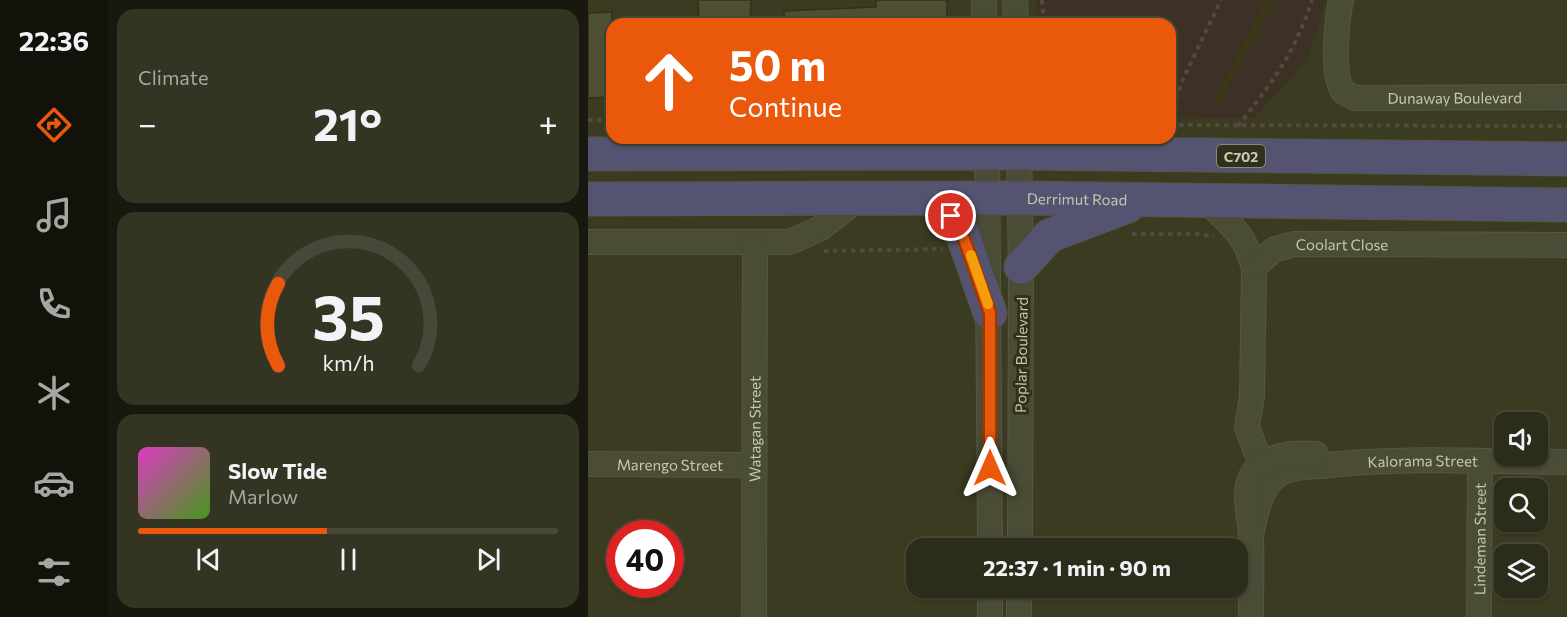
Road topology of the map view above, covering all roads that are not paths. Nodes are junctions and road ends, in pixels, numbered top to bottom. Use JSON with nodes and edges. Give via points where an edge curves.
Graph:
{"nodes":[{"id":1,"x":984,"y":0,"type":"edge"},
{"id":2,"x":1015,"y":0,"type":"edge"},
{"id":3,"x":1341,"y":0,"type":"edge"},
{"id":4,"x":984,"y":18,"type":"edge"},
{"id":5,"x":1016,"y":18,"type":"edge"},
{"id":6,"x":1567,"y":97,"type":"edge"},
{"id":7,"x":641,"y":146,"type":"edge"},
{"id":8,"x":854,"y":146,"type":"edge"},
{"id":9,"x":1003,"y":146,"type":"edge"},
{"id":10,"x":588,"y":154,"type":"edge"},
{"id":11,"x":1567,"y":159,"type":"edge"},
{"id":12,"x":1004,"y":198,"type":"junction"},
{"id":13,"x":588,"y":199,"type":"edge"},
{"id":14,"x":858,"y":199,"type":"junction"},
{"id":15,"x":941,"y":199,"type":"junction"},
{"id":16,"x":1144,"y":200,"type":"junction"},
{"id":17,"x":1206,"y":201,"type":"junction"},
{"id":18,"x":1567,"y":205,"type":"edge"},
{"id":19,"x":588,"y":242,"type":"edge"},
{"id":20,"x":755,"y":243,"type":"junction"},
{"id":21,"x":1567,"y":245,"type":"edge"},
{"id":22,"x":1021,"y":267,"type":"junction"},
{"id":23,"x":1254,"y":268,"type":"junction"},
{"id":24,"x":990,"y":313,"type":"junction"},
{"id":25,"x":1480,"y":462,"type":"junction"},
{"id":26,"x":1567,"y":462,"type":"edge"},
{"id":27,"x":588,"y":464,"type":"edge"},
{"id":28,"x":754,"y":465,"type":"junction"},
{"id":29,"x":1272,"y":465,"type":"junction"},
{"id":30,"x":990,"y":538,"type":"edge"},
{"id":31,"x":1020,"y":538,"type":"edge"},
{"id":32,"x":990,"y":598,"type":"edge"},
{"id":33,"x":1019,"y":598,"type":"edge"},
{"id":34,"x":754,"y":617,"type":"edge"},
{"id":35,"x":990,"y":617,"type":"edge"},
{"id":36,"x":1019,"y":617,"type":"edge"},
{"id":37,"x":1251,"y":617,"type":"edge"},
{"id":38,"x":1479,"y":617,"type":"edge"}],
"edges":[{"from":1,"to":4,"type":"street"},
{"from":2,"to":5,"type":"street"},
{"from":3,"to":6,"type":"street","name":"Dunaway Boulevard","via":[[1337,23],[1338,70],[1343,91],[1362,100]]},
{"from":7,"to":8,"type":"highway","number":"C702"},
{"from":7,"to":10,"type":"highway","number":"C702"},
{"from":8,"to":9,"type":"highway","number":"C702"},
{"from":9,"to":11,"type":"highway","number":"C702"},
{"from":9,"to":12,"type":"street"},
{"from":9,"to":12,"type":"street"},
{"from":12,"to":15,"type":"highway","name":"Derrimut Road"},
{"from":12,"to":16,"type":"highway","name":"Derrimut Road"},
{"from":12,"to":22,"type":"street","name":"Poplar Boulevard"},
{"from":12,"to":24,"type":"street","name":"Poplar Boulevard"},
{"from":13,"to":14,"type":"highway","name":"Derrimut Road"},
{"from":14,"to":15,"type":"highway","name":"Derrimut Road"},
{"from":14,"to":20,"type":"street","via":[[821,228],[802,237],[790,242]]},
{"from":15,"to":24,"type":"highway","via":[[962,233]]},
{"from":16,"to":17,"type":"highway","name":"Derrimut Road"},
{"from":16,"to":22,"type":"highway","via":[[1049,236]]},
{"from":17,"to":18,"type":"highway","name":"Derrimut Road"},
{"from":17,"to":23,"type":"street","via":[[1243,238]]},
{"from":19,"to":20,"type":"street"},
{"from":20,"to":28,"type":"street","name":"Watagan Street"},
{"from":21,"to":23,"type":"street","name":"Coolart Close","via":[[1294,244],[1273,250]]},
{"from":22,"to":31,"type":"street","name":"Poplar Boulevard"},
{"from":23,"to":29,"type":"street","via":[[1252,396]]},
{"from":24,"to":30,"type":"street","name":"Poplar Boulevard"},
{"from":25,"to":26,"type":"street","name":"Kalorama Street"},
{"from":25,"to":29,"type":"street","name":"Kalorama Street","via":[[1352,462],[1288,469]]},
{"from":25,"to":38,"type":"street","name":"Lindeman Street"},
{"from":27,"to":28,"type":"street","name":"Marengo Street"},
{"from":28,"to":34,"type":"street","name":"Watagan Street"},
{"from":29,"to":37,"type":"street","via":[[1251,535]]},
{"from":32,"to":35,"type":"street"},
{"from":33,"to":36,"type":"street"}]}
